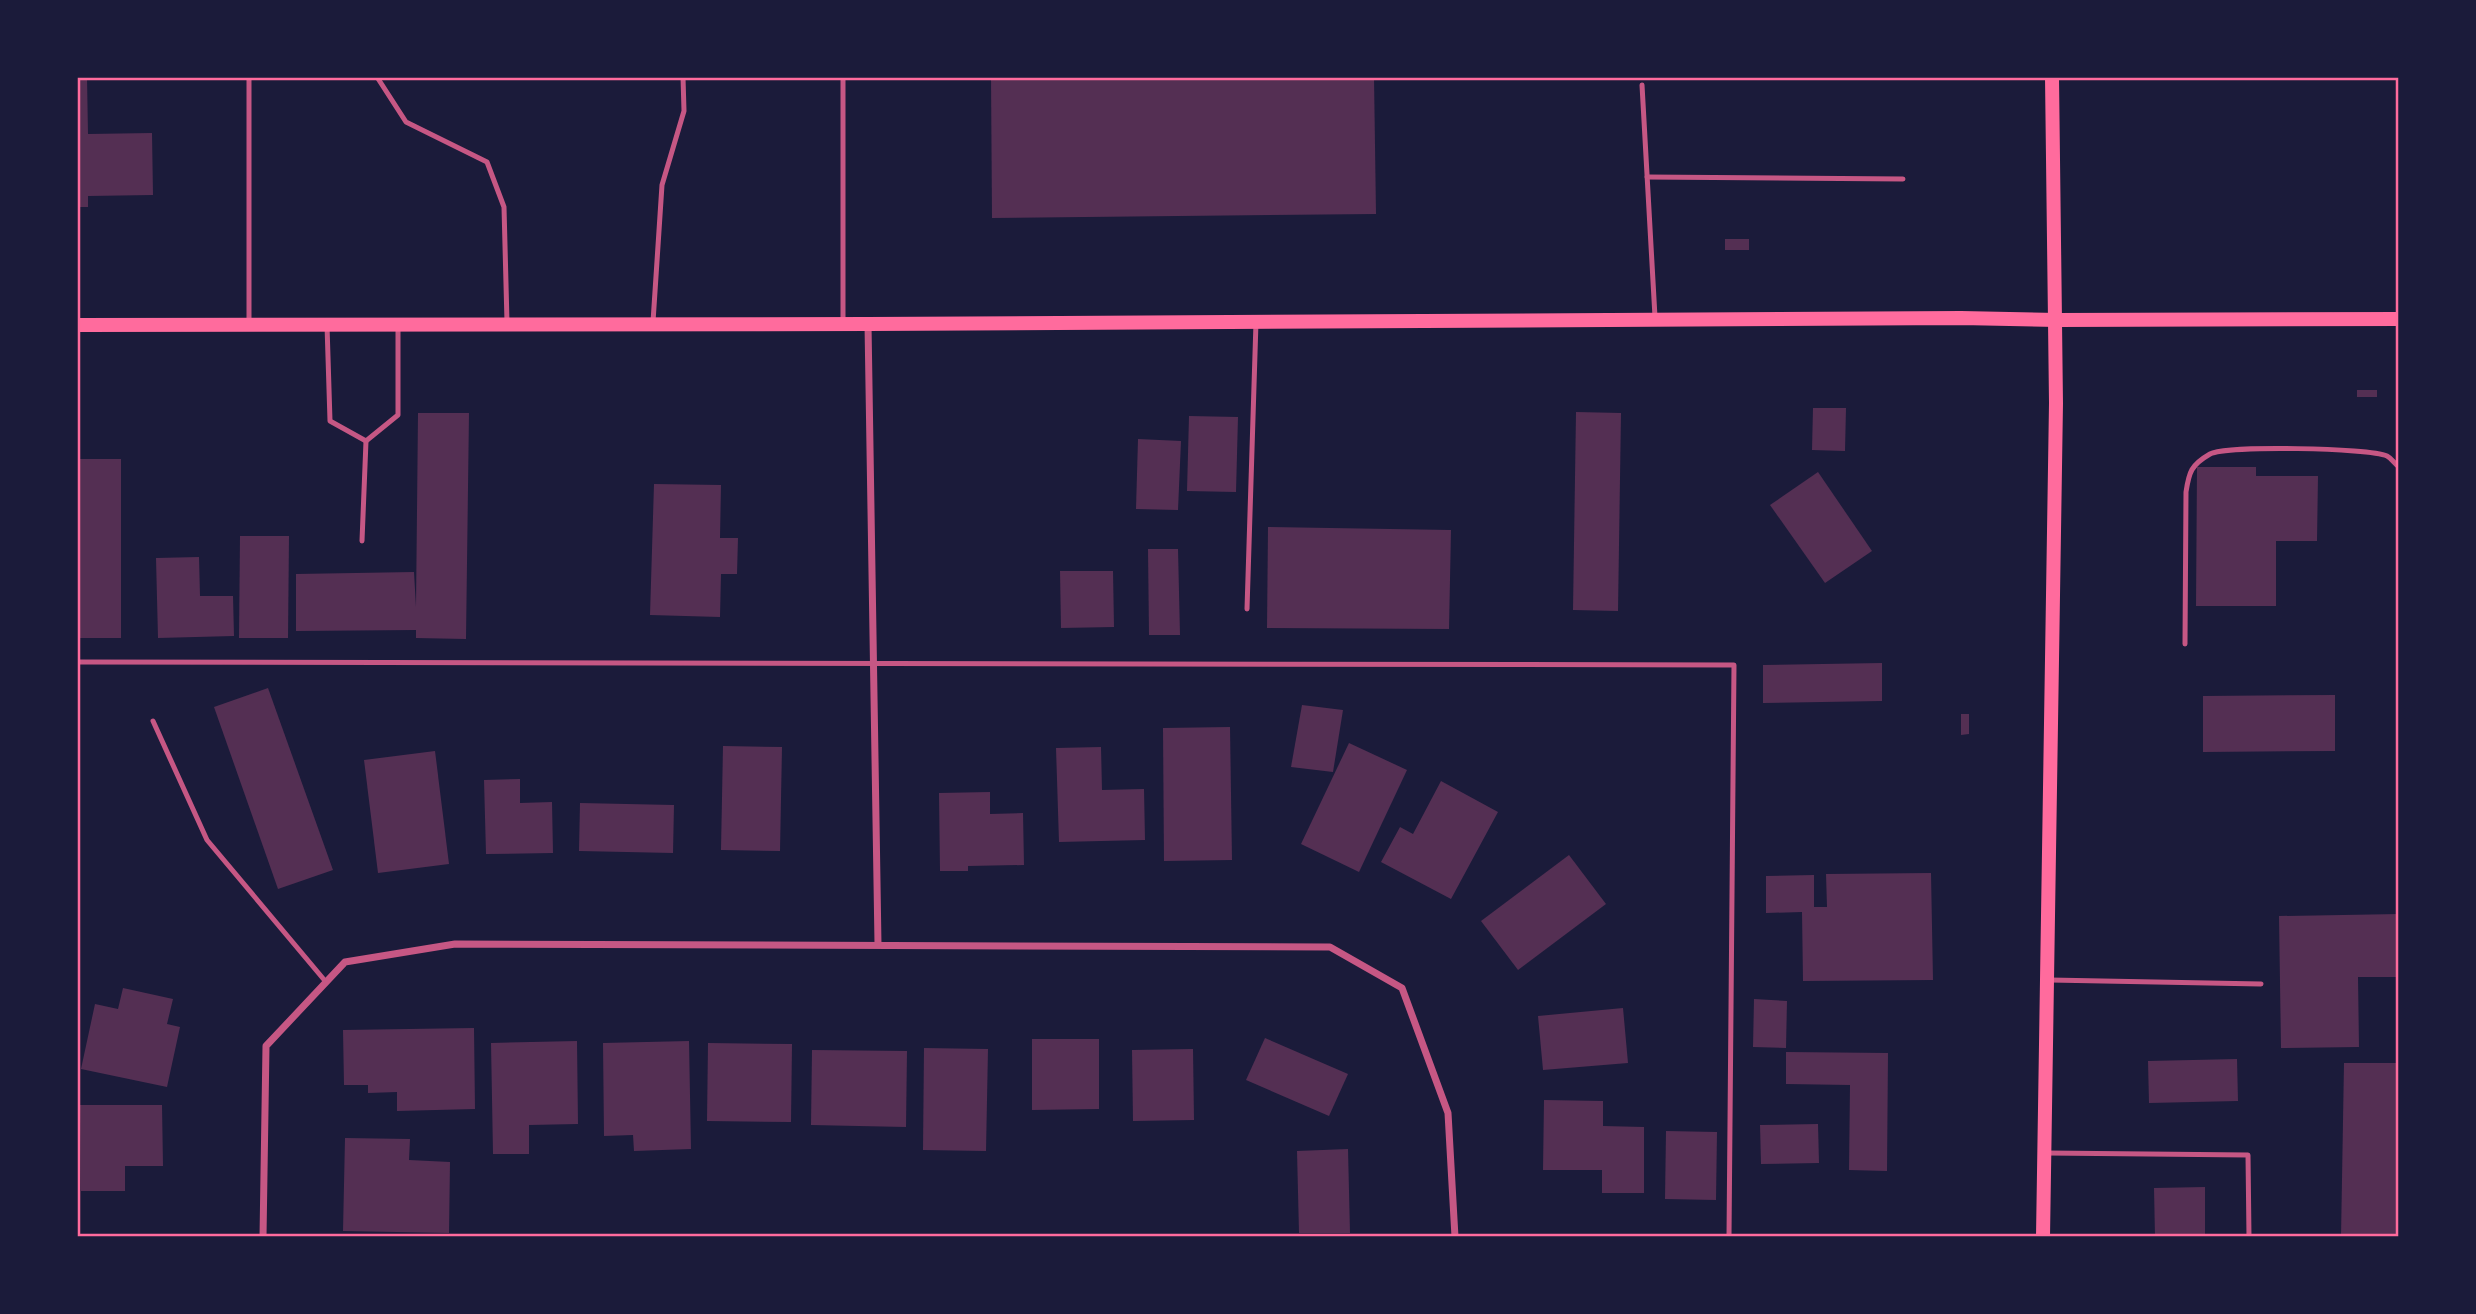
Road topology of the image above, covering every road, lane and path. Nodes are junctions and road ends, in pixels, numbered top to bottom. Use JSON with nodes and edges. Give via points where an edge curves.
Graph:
{"nodes":[{"id":1,"x":249,"y":77,"type":"edge"},
{"id":2,"x":377,"y":77,"type":"edge"},
{"id":3,"x":683,"y":77,"type":"edge"},
{"id":4,"x":843,"y":77,"type":"edge"},
{"id":5,"x":2052,"y":77,"type":"edge"},
{"id":6,"x":1642,"y":85,"type":"dead end"},
{"id":7,"x":1647,"y":177,"type":"junction"},
{"id":8,"x":1903,"y":179,"type":"dead end"},
{"id":9,"x":2399,"y":319,"type":"edge"},
{"id":10,"x":1656,"y":320,"type":"junction"},
{"id":11,"x":2057,"y":320,"type":"junction"},
{"id":12,"x":1256,"y":322,"type":"junction"},
{"id":13,"x":398,"y":324,"type":"junction"},
{"id":14,"x":653,"y":324,"type":"junction"},
{"id":15,"x":843,"y":324,"type":"junction"},
{"id":16,"x":868,"y":324,"type":"junction"},
{"id":17,"x":77,"y":325,"type":"edge"},
{"id":18,"x":249,"y":325,"type":"junction"},
{"id":19,"x":327,"y":325,"type":"junction"},
{"id":20,"x":507,"y":325,"type":"junction"},
{"id":21,"x":366,"y":441,"type":"junction"},
{"id":22,"x":2399,"y":467,"type":"edge"},
{"id":23,"x":362,"y":541,"type":"dead end"},
{"id":24,"x":1247,"y":609,"type":"dead end"},
{"id":25,"x":2185,"y":644,"type":"dead end"},
{"id":26,"x":77,"y":663,"type":"edge"},
{"id":27,"x":874,"y":663,"type":"junction"},
{"id":28,"x":153,"y":721,"type":"dead end"},
{"id":29,"x":878,"y":944,"type":"junction"},
{"id":30,"x":2047,"y":980,"type":"junction"},
{"id":31,"x":326,"y":982,"type":"junction"},
{"id":32,"x":2261,"y":984,"type":"dead end"},
{"id":33,"x":2044,"y":1153,"type":"junction"},
{"id":34,"x":263,"y":1237,"type":"edge"},
{"id":35,"x":1455,"y":1237,"type":"edge"},
{"id":36,"x":1729,"y":1237,"type":"edge"},
{"id":37,"x":2043,"y":1237,"type":"edge"},
{"id":38,"x":2249,"y":1237,"type":"edge"}],
"edges":[{"from":1,"to":18,"type":"lane"},
{"from":2,"to":20,"type":"lane","via":[[406,122],[487,162],[505,206]]},
{"from":3,"to":14,"type":"lane","via":[[684,111],[662,185]]},
{"from":4,"to":15,"type":"lane"},
{"from":5,"to":11,"type":"main road"},
{"from":6,"to":7,"type":"lane"},
{"from":7,"to":8,"type":"lane"},
{"from":7,"to":10,"type":"lane"},
{"from":9,"to":11,"type":"main road"},
{"from":10,"to":11,"type":"main road"},
{"from":10,"to":12,"type":"main road"},
{"from":11,"to":30,"type":"main road"},
{"from":12,"to":16,"type":"main road"},
{"from":12,"to":24,"type":"lane"},
{"from":13,"to":19,"type":"main road"},
{"from":13,"to":20,"type":"main road"},
{"from":13,"to":21,"type":"lane","via":[[398,415]]},
{"from":14,"to":15,"type":"main road"},
{"from":14,"to":20,"type":"main road"},
{"from":15,"to":16,"type":"main road"},
{"from":16,"to":27,"type":"street"},
{"from":17,"to":18,"type":"main road"},
{"from":18,"to":19,"type":"main road"},
{"from":19,"to":21,"type":"lane","via":[[330,421]]},
{"from":21,"to":23,"type":"lane"},
{"from":22,"to":25,"type":"lane","via":[[2386,456],[2293,449],[2213,452],[2197,463],[2189,472],[2186,492]]},
{"from":26,"to":27,"type":"lane"},
{"from":27,"to":29,"type":"street"},
{"from":27,"to":36,"type":"lane","via":[[1734,665]]},
{"from":28,"to":31,"type":"lane","via":[[207,840]]},
{"from":29,"to":31,"type":"street","via":[[455,944],[345,962]]},
{"from":29,"to":35,"type":"street","via":[[1330,947],[1402,988],[1448,1112]]},
{"from":30,"to":32,"type":"lane"},
{"from":30,"to":33,"type":"main road"},
{"from":31,"to":34,"type":"street","via":[[267,1046]]},
{"from":33,"to":37,"type":"main road"},
{"from":33,"to":38,"type":"lane","via":[[2248,1154]]}]}
